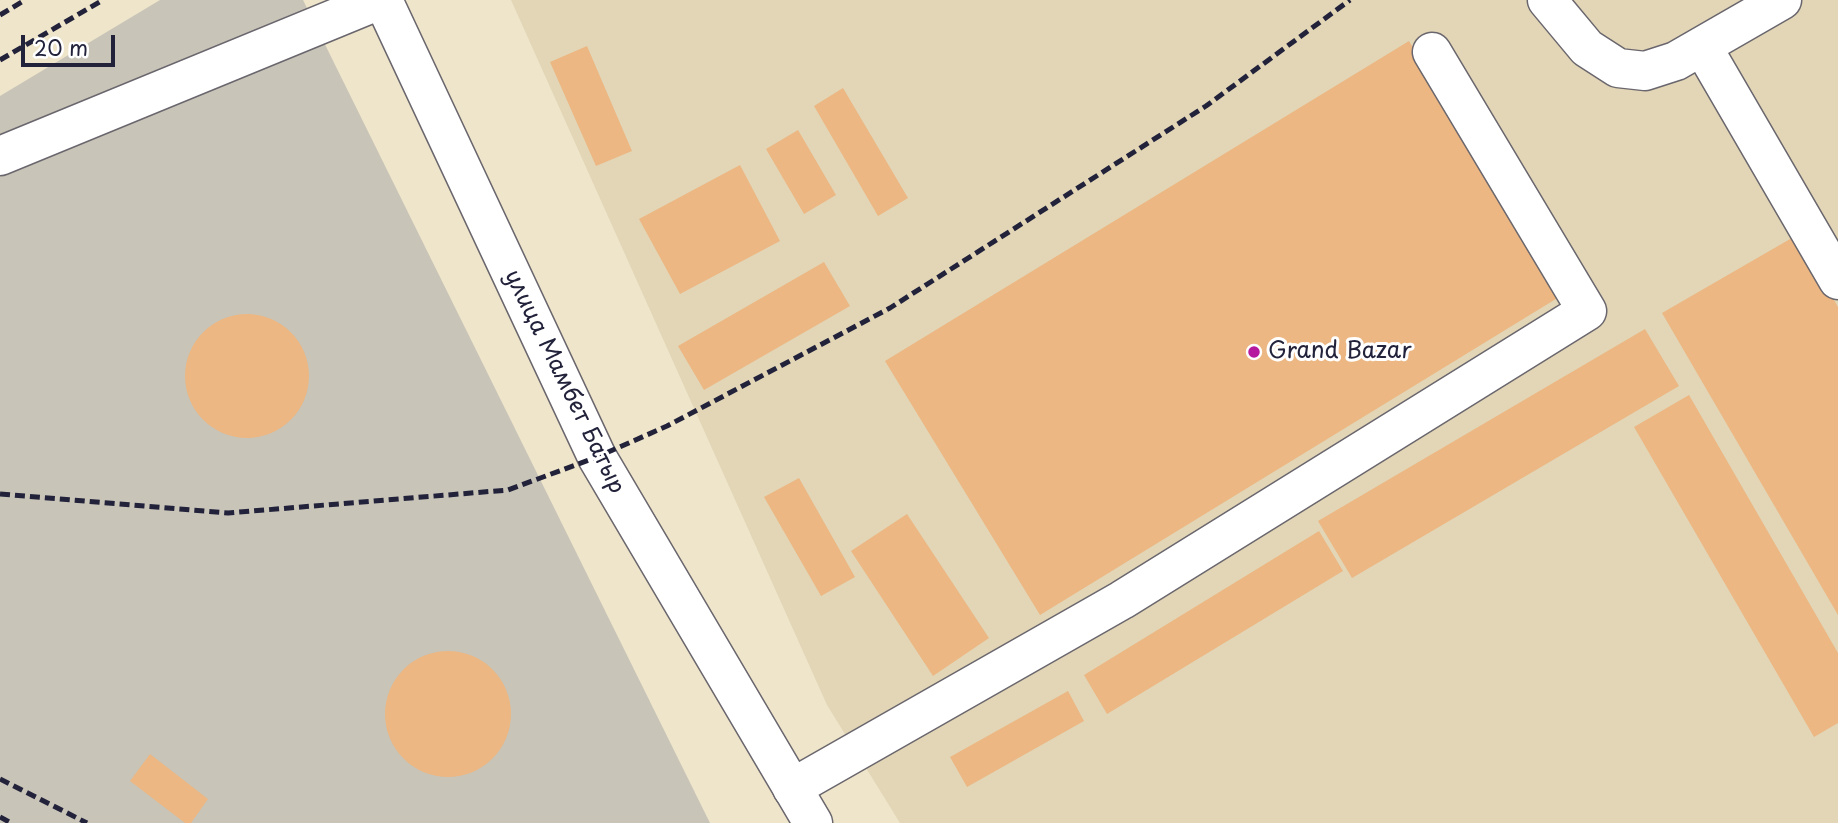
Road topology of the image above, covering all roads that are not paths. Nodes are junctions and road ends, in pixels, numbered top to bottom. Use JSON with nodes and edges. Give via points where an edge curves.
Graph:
{"nodes":[{"id":1,"x":382,"y":0,"type":"edge"},
{"id":2,"x":1547,"y":0,"type":"edge"},
{"id":3,"x":1782,"y":0,"type":"edge"},
{"id":4,"x":1702,"y":46,"type":"junction"},
{"id":5,"x":1432,"y":51,"type":"dead end"},
{"id":6,"x":0,"y":156,"type":"edge"},
{"id":7,"x":1838,"y":280,"type":"edge"},
{"id":8,"x":792,"y":788,"type":"junction"},
{"id":9,"x":813,"y":823,"type":"edge"}],
"edges":[{"from":1,"to":6,"type":"main road"},
{"from":1,"to":8,"type":"main road","name":"улица Мамбет Батыр","via":[[597,457]]},
{"from":2,"to":4,"type":"main road","via":[[1587,48],[1618,68],[1645,71]]},
{"from":3,"to":4,"type":"main road"},
{"from":4,"to":7,"type":"main road"},
{"from":5,"to":8,"type":"main road","via":[[1587,312],[1122,600]]},
{"from":8,"to":9,"type":"main road","name":"улица Мамбет Батыр"}]}
